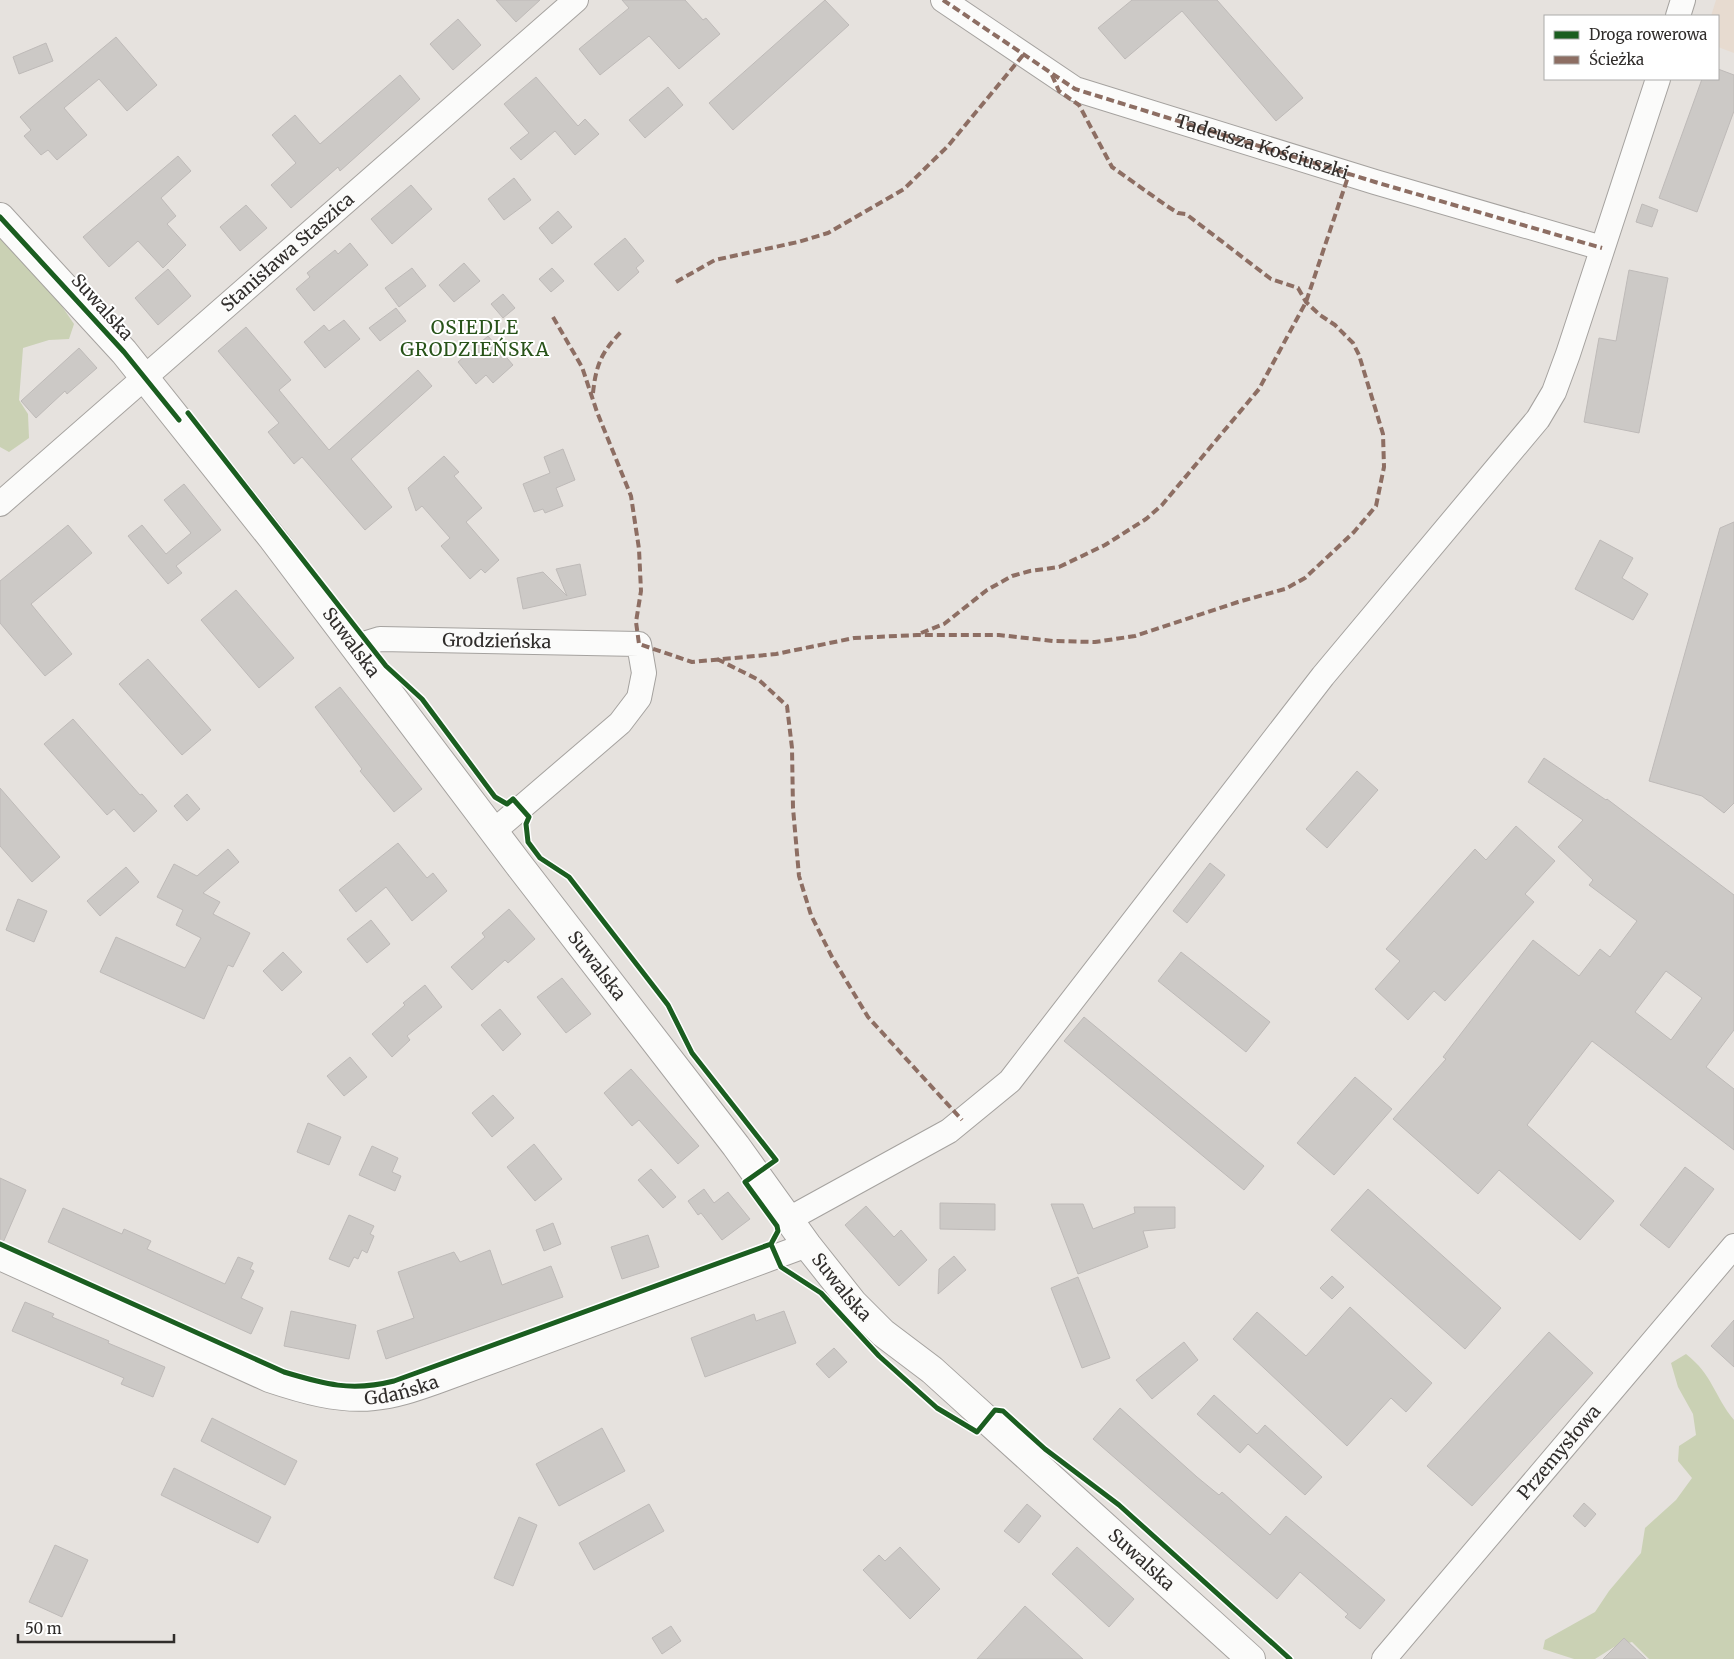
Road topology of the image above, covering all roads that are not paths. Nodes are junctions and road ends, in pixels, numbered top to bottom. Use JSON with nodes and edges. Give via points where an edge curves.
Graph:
{"nodes":[{"id":1,"x":576,"y":0,"type":"edge"},
{"id":2,"x":943,"y":0,"type":"edge"},
{"id":3,"x":1683,"y":0,"type":"edge"},
{"id":4,"x":1678,"y":15,"type":"edge"},
{"id":5,"x":1658,"y":80,"type":"edge"},
{"id":6,"x":0,"y":217,"type":"edge"},
{"id":7,"x":1602,"y":248,"type":"junction"},
{"id":8,"x":143,"y":377,"type":"junction"},
{"id":9,"x":0,"y":504,"type":"edge"},
{"id":10,"x":356,"y":651,"type":"junction"},
{"id":11,"x":494,"y":831,"type":"junction"},
{"id":12,"x":789,"y":1220,"type":"junction"},
{"id":13,"x":807,"y":1245,"type":"junction"},
{"id":14,"x":1734,"y":1246,"type":"edge"},
{"id":15,"x":0,"y":1258,"type":"edge"},
{"id":16,"x":1251,"y":1659,"type":"edge"},
{"id":17,"x":1384,"y":1659,"type":"edge"}],
"edges":[{"from":1,"to":8,"type":"street","name":"Stanisława Staszica"},
{"from":2,"to":7,"type":"street","name":"Tadeusza Kościuszki","via":[[1075,89]]},
{"from":3,"to":4,"type":"street"},
{"from":5,"to":7,"type":"street"},
{"from":6,"to":8,"type":"street","name":"Suwalska"},
{"from":7,"to":12,"type":"street","via":[[1554,392],[1538,419],[1322,676],[1010,1081],[949,1131]]},
{"from":8,"to":9,"type":"street","name":"Stanisława Staszica"},
{"from":8,"to":10,"type":"street","name":"Suwalska","via":[[273,539]]},
{"from":10,"to":11,"type":"street","name":"Suwalska"},
{"from":10,"to":11,"type":"street","name":"Grodzieńska","via":[[380,639],[639,644],[644,673],[639,698],[620,723]]},
{"from":11,"to":12,"type":"street","name":"Suwalska"},
{"from":12,"to":13,"type":"street","name":"Suwalska"},
{"from":13,"to":15,"type":"street","name":"Gdańska","via":[[444,1379],[399,1394],[373,1398],[330,1396],[269,1380]]},
{"from":13,"to":16,"type":"street","name":"Suwalska","via":[[883,1333],[932,1370]]},
{"from":14,"to":17,"type":"street","name":"Przemysłowa"}]}
